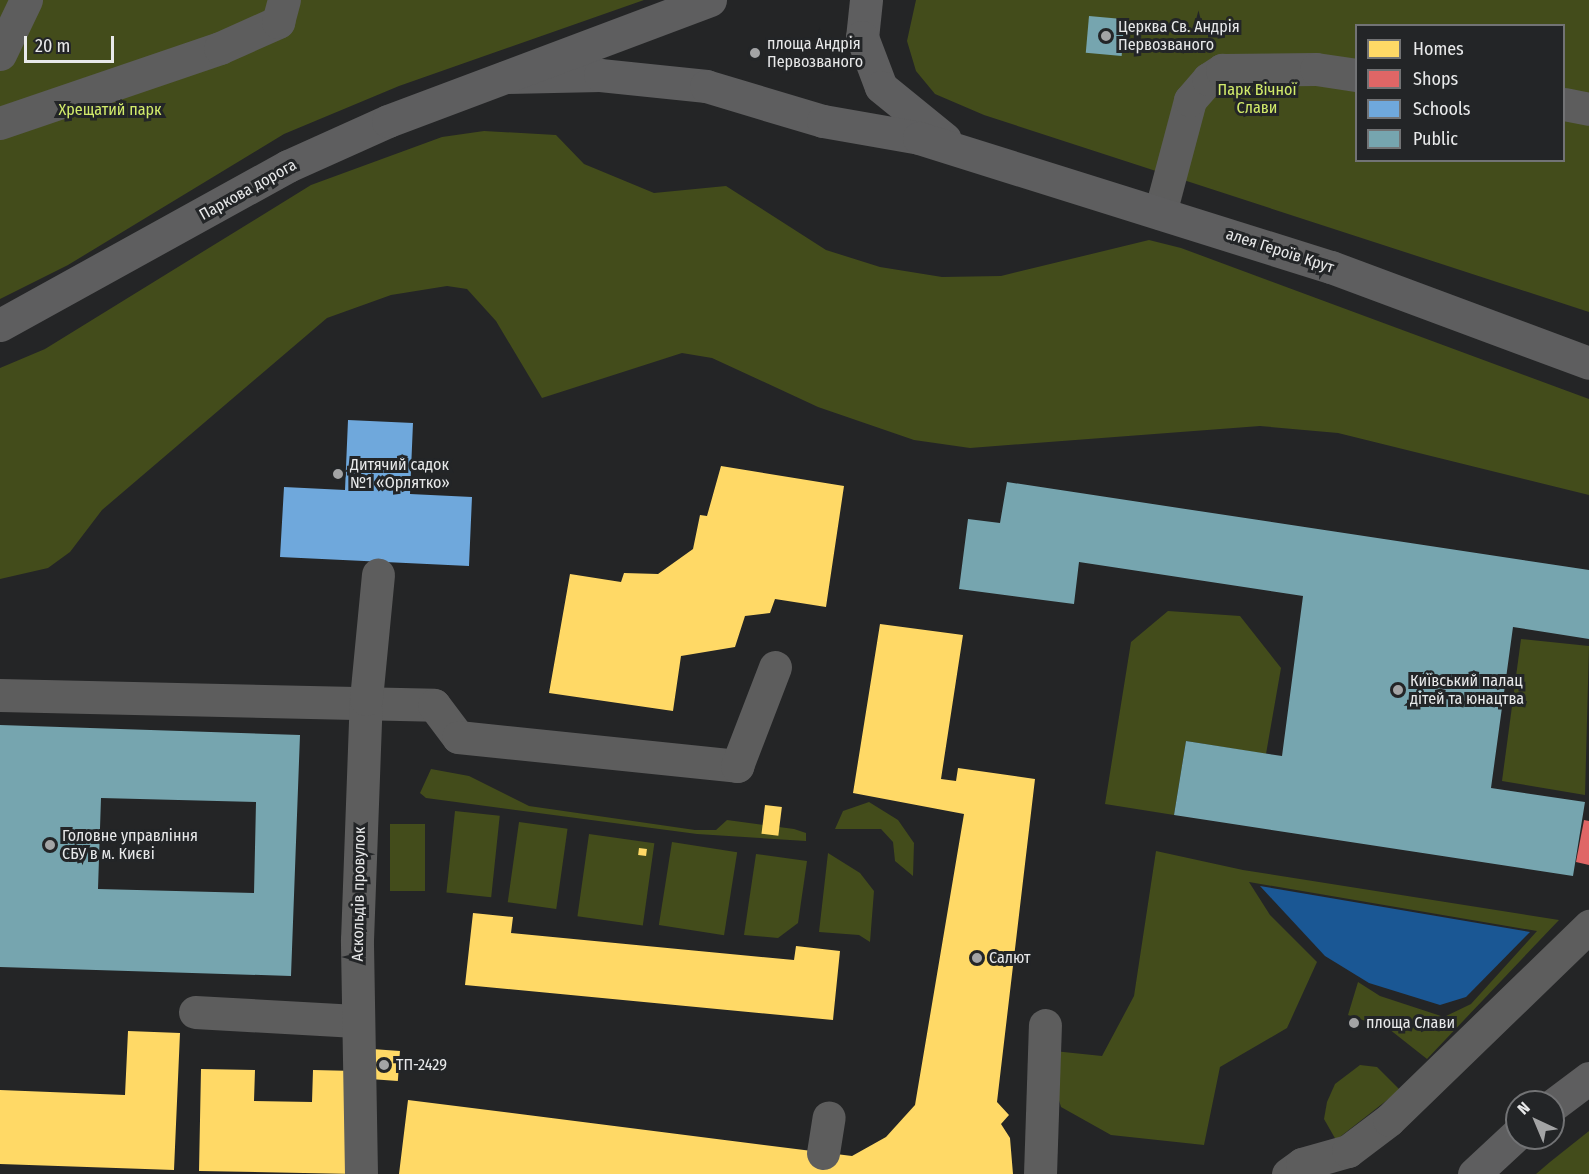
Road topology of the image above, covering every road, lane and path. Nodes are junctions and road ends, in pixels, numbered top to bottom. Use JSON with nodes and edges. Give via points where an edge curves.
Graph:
{"nodes":[{"id":1,"x":26,"y":0,"type":"edge"},
{"id":2,"x":284,"y":0,"type":"edge"},
{"id":3,"x":710,"y":0,"type":"edge"},
{"id":4,"x":866,"y":0,"type":"edge"},
{"id":5,"x":0,"y":54,"type":"edge"},
{"id":6,"x":1355,"y":75,"type":"edge"},
{"id":7,"x":506,"y":77,"type":"junction"},
{"id":8,"x":1565,"y":104,"type":"edge"},
{"id":9,"x":1589,"y":109,"type":"edge"},
{"id":10,"x":0,"y":123,"type":"edge"},
{"id":11,"x":967,"y":152,"type":"junction"},
{"id":12,"x":1160,"y":213,"type":"junction"},
{"id":13,"x":0,"y":325,"type":"edge"},
{"id":14,"x":1589,"y":363,"type":"edge"},
{"id":15,"x":378,"y":575,"type":"dead end"},
{"id":16,"x":775,"y":667,"type":"dead end"},
{"id":17,"x":0,"y":695,"type":"edge"},
{"id":18,"x":366,"y":699,"type":"junction"},
{"id":19,"x":1589,"y":926,"type":"edge"},
{"id":20,"x":195,"y":1012,"type":"dead end"},
{"id":21,"x":356,"y":1021,"type":"junction"},
{"id":22,"x":1045,"y":1025,"type":"dead end"},
{"id":23,"x":1589,"y":1078,"type":"edge"},
{"id":24,"x":1565,"y":1096,"type":"edge"},
{"id":25,"x":829,"y":1117,"type":"dead end"},
{"id":26,"x":1505,"y":1145,"type":"edge"},
{"id":27,"x":823,"y":1153,"type":"dead end"},
{"id":28,"x":361,"y":1174,"type":"edge"},
{"id":29,"x":1040,"y":1174,"type":"edge"},
{"id":30,"x":1288,"y":1174,"type":"edge"},
{"id":31,"x":1474,"y":1174,"type":"edge"}],
"edges":[{"from":1,"to":5,"type":"street"},
{"from":2,"to":10,"type":"street","via":[[278,22],[220,48]]},
{"from":3,"to":7,"type":"main road"},
{"from":4,"to":11,"type":"main road","via":[[862,37],[881,87],[924,128]]},
{"from":6,"to":12,"type":"street","via":[[1316,69],[1222,70],[1208,79],[1190,100]]},
{"from":7,"to":11,"type":"main road","via":[[600,75],[706,86],[823,121]]},
{"from":7,"to":13,"type":"main road","name":"Паркова дорога","via":[[288,166]]},
{"from":8,"to":9,"type":"street"},
{"from":11,"to":12,"type":"main road","name":"алея Героїв Крут"},
{"from":12,"to":14,"type":"main road","name":"алея Героїв Крут","via":[[1331,267]]},
{"from":15,"to":18,"type":"street","name":"Аскольдів провулок"},
{"from":16,"to":18,"type":"street","via":[[737,766],[458,737],[434,705]]},
{"from":17,"to":18,"type":"street"},
{"from":18,"to":21,"type":"street","name":"Аскольдів провулок"},
{"from":19,"to":30,"type":"street","via":[[1389,1120],[1348,1150],[1302,1164]]},
{"from":20,"to":21,"type":"street"},
{"from":21,"to":28,"type":"street","name":"Аскольдів провулок"},
{"from":22,"to":29,"type":"street"},
{"from":23,"to":24,"type":"main road"},
{"from":25,"to":27,"type":"street"},
{"from":26,"to":31,"type":"main road"}]}
